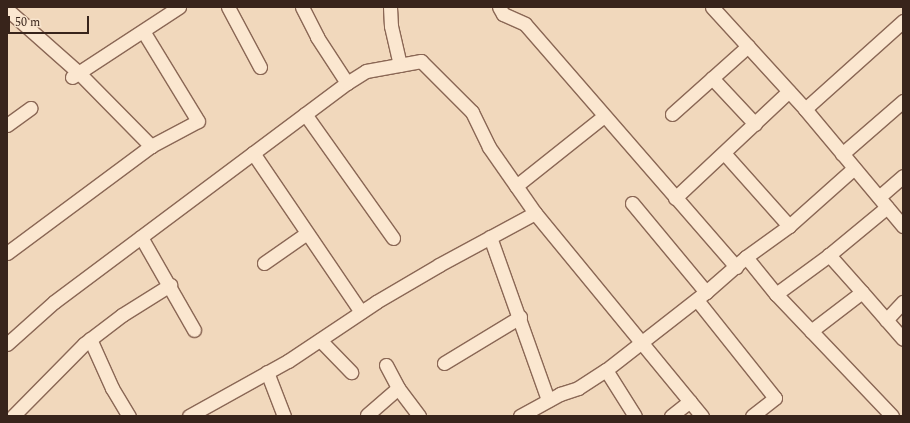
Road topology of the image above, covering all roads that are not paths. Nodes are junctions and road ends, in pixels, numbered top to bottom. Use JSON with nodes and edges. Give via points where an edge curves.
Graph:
{"nodes":[{"id":1,"x":179,"y":7,"type":"edge"},
{"id":2,"x":228,"y":7,"type":"edge"},
{"id":3,"x":302,"y":7,"type":"edge"},
{"id":4,"x":390,"y":7,"type":"edge"},
{"id":5,"x":712,"y":7,"type":"edge"},
{"id":6,"x":504,"y":9,"type":"edge"},
{"id":7,"x":11,"y":10,"type":"edge"},
{"id":8,"x":903,"y":21,"type":"edge"},
{"id":9,"x":143,"y":31,"type":"junction"},
{"id":10,"x":748,"y":46,"type":"junction"},
{"id":11,"x":400,"y":65,"type":"junction"},
{"id":12,"x":260,"y":67,"type":"dead end"},
{"id":13,"x":75,"y":75,"type":"junction"},
{"id":14,"x":712,"y":78,"type":"junction"},
{"id":15,"x":347,"y":83,"type":"junction"},
{"id":16,"x":789,"y":91,"type":"junction"},
{"id":17,"x":903,"y":101,"type":"edge"},
{"id":18,"x":30,"y":108,"type":"dead end"},
{"id":19,"x":805,"y":109,"type":"junction"},
{"id":20,"x":305,"y":114,"type":"junction"},
{"id":21,"x":672,"y":114,"type":"dead end"},
{"id":22,"x":604,"y":116,"type":"junction"},
{"id":23,"x":755,"y":124,"type":"junction"},
{"id":24,"x":7,"y":125,"type":"edge"},
{"id":25,"x":151,"y":146,"type":"junction"},
{"id":26,"x":253,"y":153,"type":"junction"},
{"id":27,"x":724,"y":153,"type":"junction"},
{"id":28,"x":842,"y":154,"type":"junction"},
{"id":29,"x":854,"y":168,"type":"junction"},
{"id":30,"x":903,"y":176,"type":"edge"},
{"id":31,"x":516,"y":186,"type":"junction"},
{"id":32,"x":675,"y":198,"type":"junction"},
{"id":33,"x":883,"y":202,"type":"junction"},
{"id":34,"x":632,"y":203,"type":"dead end"},
{"id":35,"x":535,"y":213,"type":"junction"},
{"id":36,"x":789,"y":226,"type":"junction"},
{"id":37,"x":903,"y":226,"type":"edge"},
{"id":38,"x":308,"y":233,"type":"junction"},
{"id":39,"x":141,"y":237,"type":"junction"},
{"id":40,"x":490,"y":237,"type":"junction"},
{"id":41,"x":393,"y":238,"type":"dead end"},
{"id":42,"x":7,"y":253,"type":"edge"},
{"id":43,"x":829,"y":255,"type":"junction"},
{"id":44,"x":746,"y":257,"type":"junction"},
{"id":45,"x":264,"y":263,"type":"dead end"},
{"id":46,"x":736,"y":267,"type":"junction"},
{"id":47,"x":170,"y":285,"type":"junction"},
{"id":48,"x":862,"y":292,"type":"junction"},
{"id":49,"x":776,"y":294,"type":"junction"},
{"id":50,"x":702,"y":296,"type":"junction"},
{"id":51,"x":903,"y":302,"type":"edge"},
{"id":52,"x":361,"y":312,"type":"junction"},
{"id":53,"x":520,"y":317,"type":"junction"},
{"id":54,"x":886,"y":320,"type":"junction"},
{"id":55,"x":194,"y":330,"type":"dead end"},
{"id":56,"x":811,"y":331,"type":"junction"},
{"id":57,"x":90,"y":339,"type":"junction"},
{"id":58,"x":903,"y":339,"type":"edge"},
{"id":59,"x":320,"y":340,"type":"junction"},
{"id":60,"x":641,"y":342,"type":"junction"},
{"id":61,"x":7,"y":344,"type":"edge"},
{"id":62,"x":444,"y":363,"type":"dead end"},
{"id":63,"x":386,"y":365,"type":"dead end"},
{"id":64,"x":606,"y":370,"type":"junction"},
{"id":65,"x":267,"y":372,"type":"junction"},
{"id":66,"x":351,"y":372,"type":"dead end"},
{"id":67,"x":398,"y":388,"type":"junction"},
{"id":68,"x":548,"y":400,"type":"junction"},
{"id":69,"x":690,"y":401,"type":"junction"},
{"id":70,"x":885,"y":414,"type":"edge"},
{"id":71,"x":194,"y":415,"type":"edge"},
{"id":72,"x":367,"y":415,"type":"edge"},
{"id":73,"x":13,"y":416,"type":"edge"},
{"id":74,"x":129,"y":416,"type":"edge"},
{"id":75,"x":284,"y":416,"type":"edge"},
{"id":76,"x":420,"y":416,"type":"edge"},
{"id":77,"x":520,"y":416,"type":"edge"},
{"id":78,"x":635,"y":416,"type":"edge"},
{"id":79,"x":671,"y":416,"type":"edge"},
{"id":80,"x":702,"y":416,"type":"edge"},
{"id":81,"x":752,"y":416,"type":"edge"}],
"edges":[{"from":1,"to":9,"type":"street"},
{"from":2,"to":12,"type":"street"},
{"from":3,"to":15,"type":"street","via":[[317,37]]},
{"from":4,"to":11,"type":"street","via":[[391,26]]},
{"from":5,"to":10,"type":"street"},
{"from":6,"to":22,"type":"street","via":[[525,24]]},
{"from":7,"to":13,"type":"street"},
{"from":8,"to":19,"type":"street"},
{"from":9,"to":13,"type":"street"},
{"from":9,"to":25,"type":"street","via":[[198,122]]},
{"from":10,"to":14,"type":"street"},
{"from":10,"to":16,"type":"street"},
{"from":11,"to":15,"type":"street","via":[[366,71]]},
{"from":11,"to":31,"type":"street","via":[[421,61],[472,112],[489,147]]},
{"from":13,"to":25,"type":"street"},
{"from":14,"to":21,"type":"street"},
{"from":14,"to":23,"type":"street"},
{"from":15,"to":20,"type":"street"},
{"from":16,"to":19,"type":"street"},
{"from":16,"to":23,"type":"street"},
{"from":17,"to":28,"type":"street"},
{"from":18,"to":24,"type":"street"},
{"from":19,"to":28,"type":"street"},
{"from":20,"to":26,"type":"street"},
{"from":20,"to":41,"type":"street"},
{"from":22,"to":31,"type":"street"},
{"from":22,"to":32,"type":"street"},
{"from":23,"to":27,"type":"street"},
{"from":25,"to":42,"type":"street"},
{"from":26,"to":38,"type":"street"},
{"from":26,"to":39,"type":"street"},
{"from":27,"to":32,"type":"street"},
{"from":27,"to":36,"type":"street"},
{"from":28,"to":29,"type":"street"},
{"from":29,"to":33,"type":"street"},
{"from":29,"to":36,"type":"street"},
{"from":30,"to":33,"type":"street"},
{"from":31,"to":35,"type":"street"},
{"from":32,"to":46,"type":"street"},
{"from":33,"to":37,"type":"street"},
{"from":33,"to":43,"type":"street"},
{"from":34,"to":50,"type":"street"},
{"from":35,"to":40,"type":"street"},
{"from":35,"to":60,"type":"street"},
{"from":36,"to":44,"type":"street"},
{"from":38,"to":45,"type":"street"},
{"from":38,"to":52,"type":"street"},
{"from":39,"to":47,"type":"street"},
{"from":39,"to":61,"type":"street","via":[[54,302]]},
{"from":40,"to":52,"type":"street"},
{"from":40,"to":53,"type":"street"},
{"from":43,"to":48,"type":"street"},
{"from":43,"to":49,"type":"street"},
{"from":44,"to":46,"type":"street"},
{"from":44,"to":49,"type":"street"},
{"from":46,"to":50,"type":"street"},
{"from":47,"to":55,"type":"street"},
{"from":47,"to":57,"type":"street"},
{"from":48,"to":54,"type":"street"},
{"from":48,"to":56,"type":"street"},
{"from":49,"to":56,"type":"street"},
{"from":50,"to":60,"type":"street"},
{"from":50,"to":81,"type":"street","via":[[775,398]]},
{"from":51,"to":54,"type":"street"},
{"from":52,"to":59,"type":"street"},
{"from":53,"to":62,"type":"street"},
{"from":53,"to":68,"type":"street"},
{"from":54,"to":58,"type":"street"},
{"from":56,"to":70,"type":"street"},
{"from":57,"to":73,"type":"street"},
{"from":57,"to":74,"type":"street","via":[[112,388]]},
{"from":59,"to":65,"type":"street"},
{"from":59,"to":66,"type":"street"},
{"from":60,"to":64,"type":"street"},
{"from":60,"to":69,"type":"street"},
{"from":63,"to":67,"type":"street"},
{"from":64,"to":68,"type":"street","via":[[578,388]]},
{"from":64,"to":78,"type":"street"},
{"from":65,"to":71,"type":"street"},
{"from":65,"to":75,"type":"street"},
{"from":67,"to":72,"type":"street"},
{"from":67,"to":76,"type":"street"},
{"from":68,"to":77,"type":"street"},
{"from":69,"to":79,"type":"street"},
{"from":69,"to":80,"type":"street"}]}
